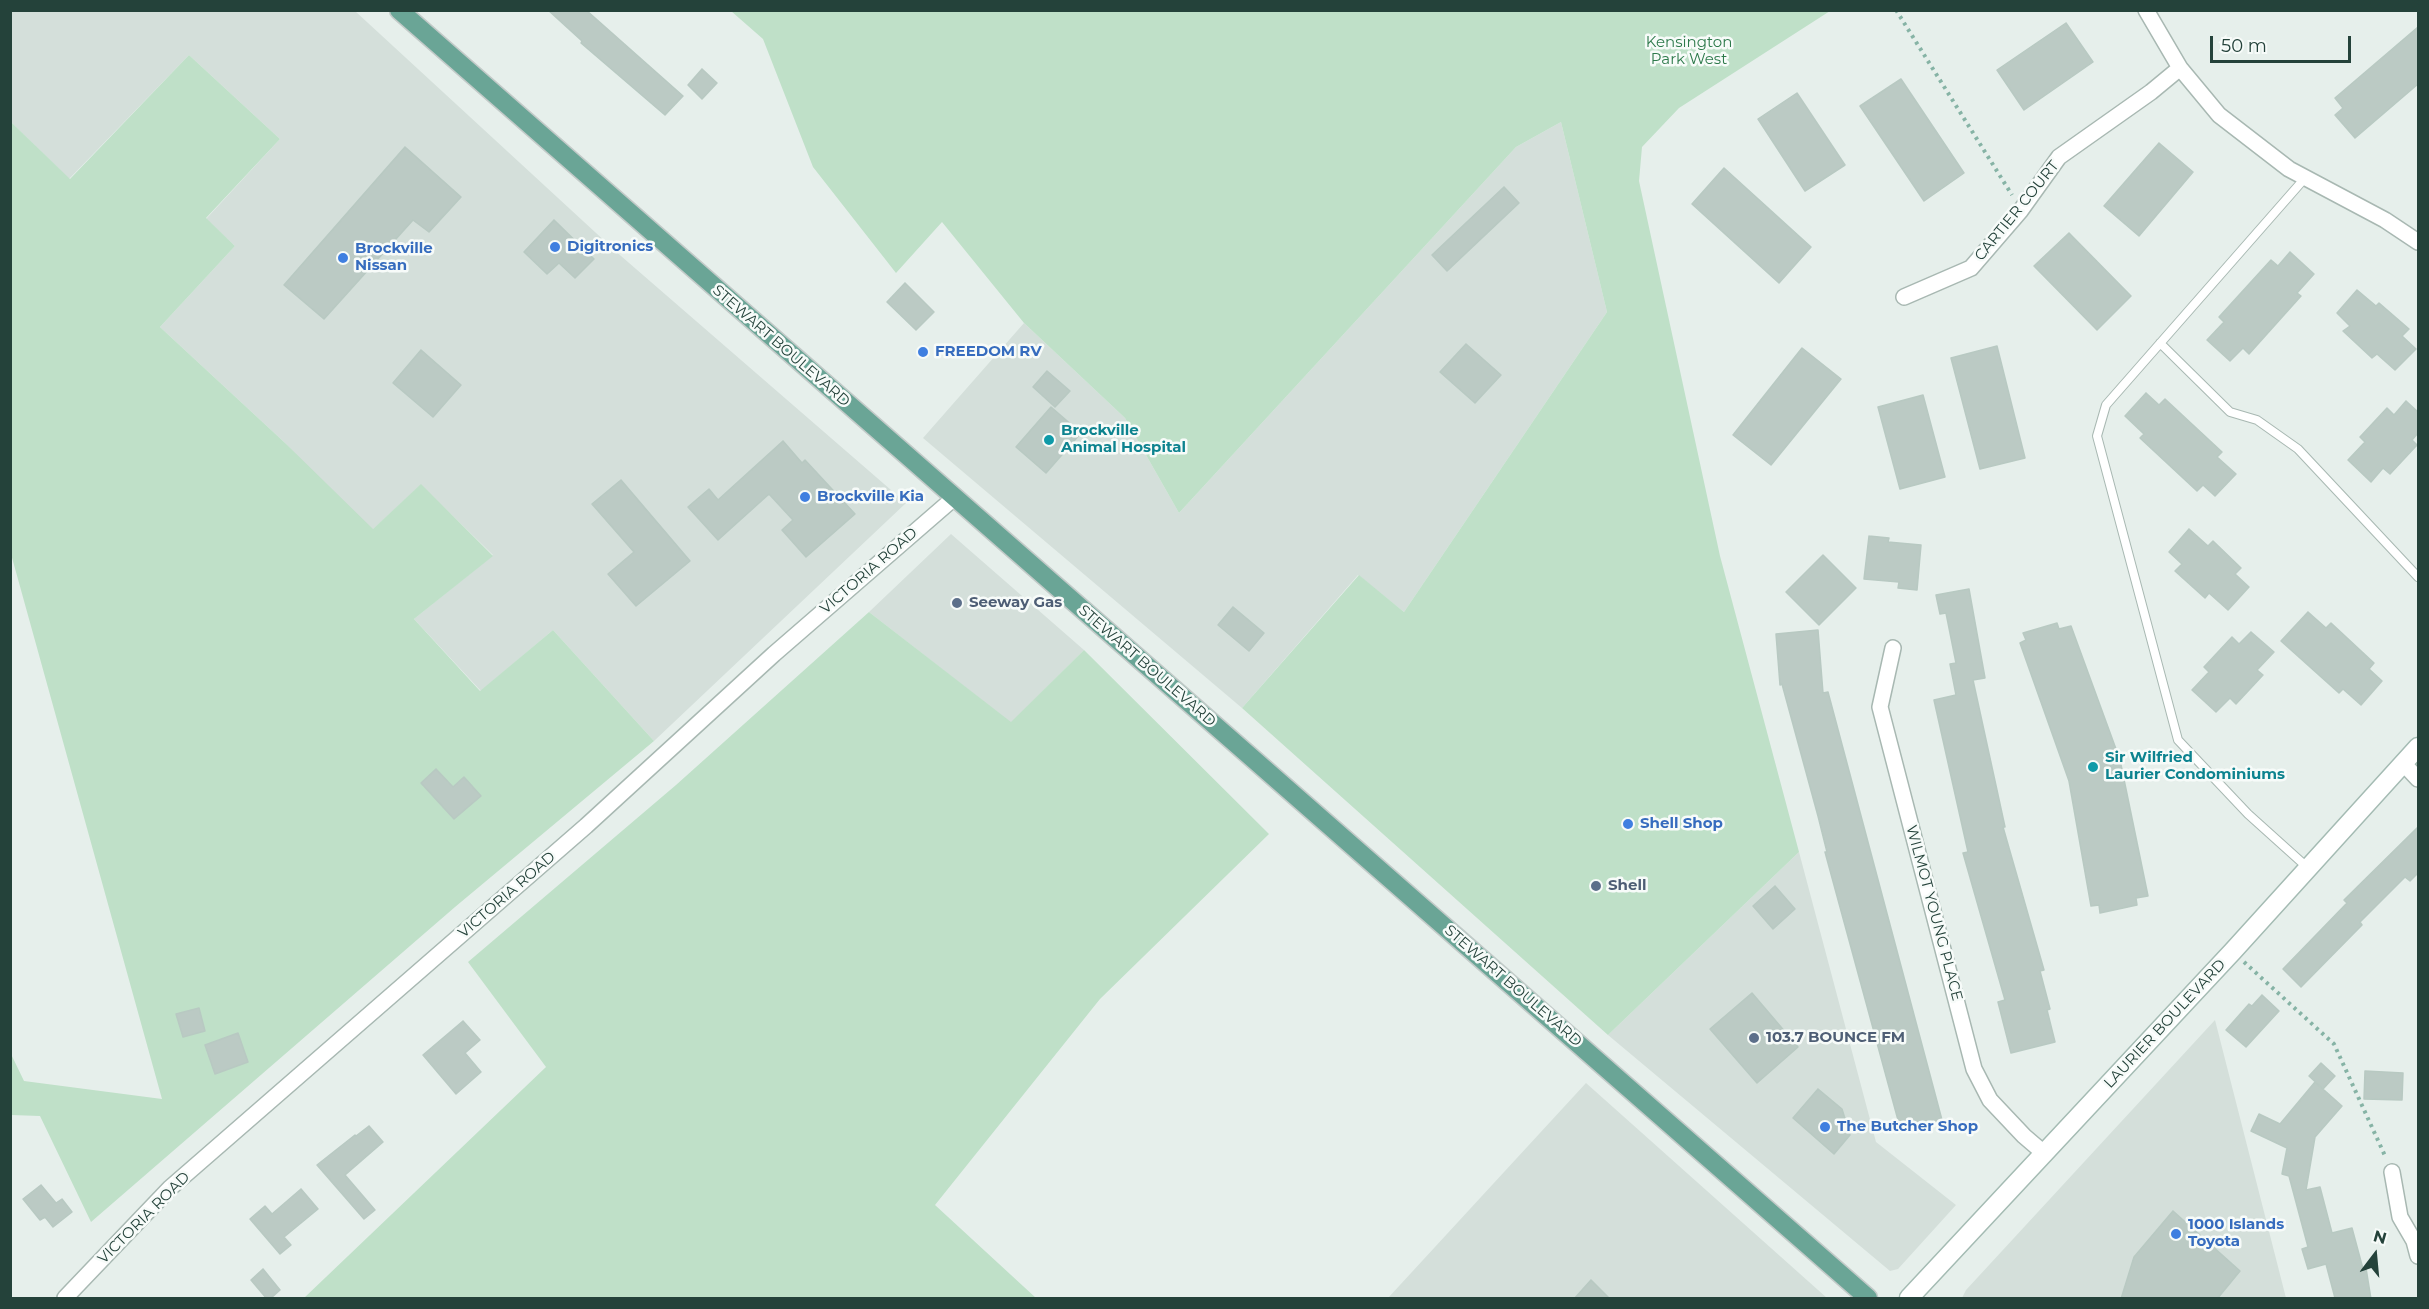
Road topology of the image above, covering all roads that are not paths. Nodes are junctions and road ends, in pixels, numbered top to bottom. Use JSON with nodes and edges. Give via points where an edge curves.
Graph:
{"nodes":[{"id":1,"x":399,"y":10,"type":"edge"},
{"id":2,"x":2146,"y":10,"type":"edge"},
{"id":3,"x":2180,"y":69,"type":"junction"},
{"id":4,"x":2306,"y":177,"type":"junction"},
{"id":5,"x":2418,"y":242,"type":"edge"},
{"id":6,"x":1904,"y":297,"type":"dead end"},
{"id":7,"x":2160,"y":343,"type":"junction"},
{"id":8,"x":954,"y":498,"type":"junction"},
{"id":9,"x":2418,"y":577,"type":"edge"},
{"id":10,"x":1893,"y":648,"type":"dead end"},
{"id":11,"x":2418,"y":747,"type":"edge"},
{"id":12,"x":2403,"y":763,"type":"junction"},
{"id":13,"x":2418,"y":779,"type":"edge"},
{"id":14,"x":2308,"y":868,"type":"junction"},
{"id":15,"x":2045,"y":1154,"type":"junction"},
{"id":16,"x":2392,"y":1172,"type":"road end"},
{"id":17,"x":2418,"y":1256,"type":"edge"},
{"id":18,"x":65,"y":1299,"type":"edge"},
{"id":19,"x":1868,"y":1299,"type":"edge"},
{"id":20,"x":1909,"y":1299,"type":"edge"}],
"edges":[{"from":1,"to":8,"type":"main road","name":"STEWART BOULEVARD"},
{"from":2,"to":3,"type":"street"},
{"from":3,"to":4,"type":"street","via":[[2219,115],[2289,169]]},
{"from":3,"to":6,"type":"street","name":"CARTIER COURT","via":[[2059,157],[2021,210],[1971,268]]},
{"from":4,"to":5,"type":"street"},
{"from":4,"to":7,"type":"lane"},
{"from":7,"to":9,"type":"lane","via":[[2230,412],[2257,420],[2298,449]]},
{"from":7,"to":14,"type":"lane","via":[[2106,405],[2097,436],[2178,740],[2248,814]]},
{"from":8,"to":18,"type":"street","name":"VICTORIA ROAD","via":[[774,654],[586,826],[170,1188]]},
{"from":8,"to":19,"type":"main road","name":"STEWART BOULEVARD"},
{"from":10,"to":15,"type":"street","name":"WILMOT YOUNG PLACE","via":[[1880,707],[1974,1070],[1990,1100]]},
{"from":11,"to":12,"type":"street","name":"LAURIER BOULEVARD"},
{"from":12,"to":13,"type":"street"},
{"from":12,"to":14,"type":"street","name":"LAURIER BOULEVARD"},
{"from":14,"to":15,"type":"street","name":"LAURIER BOULEVARD"},
{"from":15,"to":20,"type":"street","name":"LAURIER BOULEVARD"},
{"from":16,"to":17,"type":"street","via":[[2400,1217]]}]}
